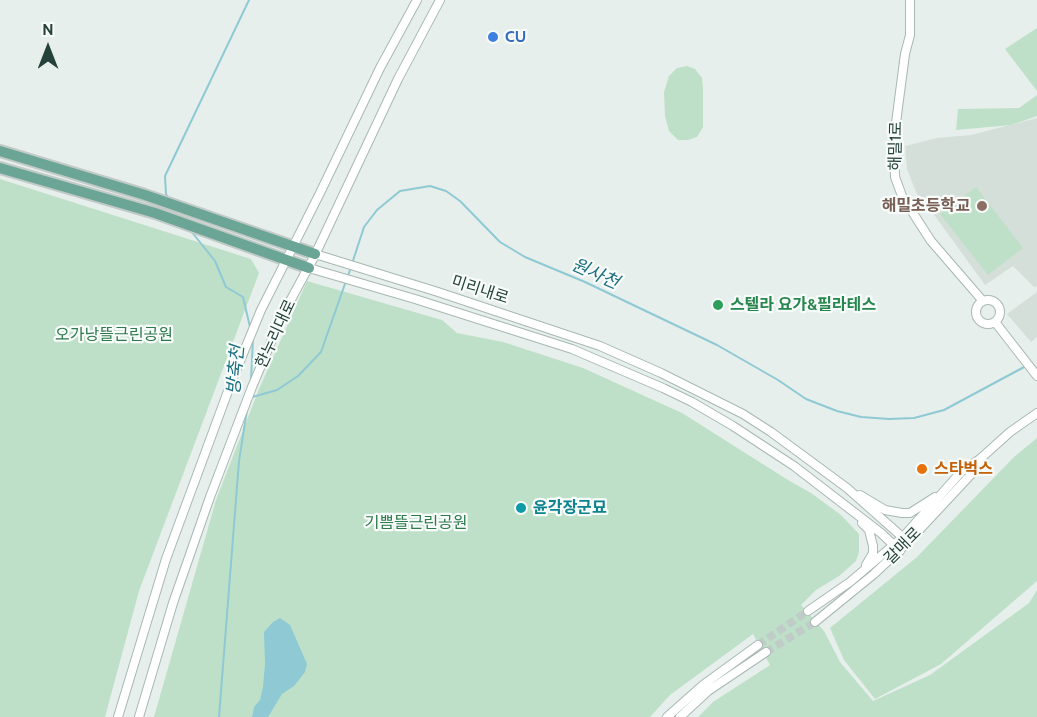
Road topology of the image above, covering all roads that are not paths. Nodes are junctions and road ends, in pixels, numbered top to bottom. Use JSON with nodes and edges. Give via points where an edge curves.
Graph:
{"nodes":[{"id":1,"x":417,"y":0,"type":"edge"},
{"id":2,"x":440,"y":0,"type":"edge"},
{"id":3,"x":910,"y":0,"type":"edge"},
{"id":4,"x":0,"y":151,"type":"edge"},
{"id":5,"x":0,"y":168,"type":"edge"},
{"id":6,"x":294,"y":246,"type":"junction"},
{"id":7,"x":315,"y":254,"type":"junction"},
{"id":8,"x":287,"y":260,"type":"junction"},
{"id":9,"x":309,"y":268,"type":"junction"},
{"id":10,"x":982,"y":300,"type":"junction"},
{"id":11,"x":995,"y":322,"type":"junction"},
{"id":12,"x":1037,"y":376,"type":"edge"},
{"id":13,"x":1037,"y":413,"type":"edge"},
{"id":14,"x":980,"y":459,"type":"junction"},
{"id":15,"x":846,"y":487,"type":"junction"},
{"id":16,"x":944,"y":490,"type":"junction"},
{"id":17,"x":845,"y":504,"type":"junction"},
{"id":18,"x":906,"y":540,"type":"junction"},
{"id":19,"x":897,"y":548,"type":"junction"},
{"id":20,"x":852,"y":579,"type":"junction"},
{"id":21,"x":808,"y":611,"type":"tunnel mouth"},
{"id":22,"x":815,"y":622,"type":"tunnel mouth"},
{"id":23,"x":758,"y":645,"type":"tunnel mouth"},
{"id":24,"x":765,"y":652,"type":"tunnel mouth"},
{"id":25,"x":118,"y":717,"type":"edge"},
{"id":26,"x":139,"y":717,"type":"edge"},
{"id":27,"x":667,"y":717,"type":"edge"},
{"id":28,"x":680,"y":717,"type":"edge"}],
"edges":[{"from":1,"to":6,"type":"street","name":"한누리대로"},
{"from":2,"to":7,"type":"street","name":"한누리대로"},
{"from":3,"to":10,"type":"street","name":"해밀1로","via":[[910,35],[894,138],[895,177],[931,241]]},
{"from":4,"to":6,"type":"main road","name":"미리내로"},
{"from":5,"to":8,"type":"main road","name":"미리내로","via":[[155,213]]},
{"from":6,"to":7,"type":"main road","name":"미리내로"},
{"from":6,"to":8,"type":"street","name":"한누리대로"},
{"from":7,"to":9,"type":"street","name":"한누리대로"},
{"from":7,"to":15,"type":"street","name":"미리내로","via":[[438,291],[630,358],[743,414]]},
{"from":8,"to":9,"type":"main road","name":"미리내로"},
{"from":8,"to":25,"type":"street","name":"한누리대로","via":[[261,310],[227,393],[155,595]]},
{"from":9,"to":17,"type":"street","name":"미리내로","via":[[572,349],[632,373],[733,426]]},
{"from":9,"to":26,"type":"street","name":"한누리대로","via":[[282,316],[214,486]]},
{"from":10,"to":11,"type":"street","via":[[998,304],[1000,312]]},
{"from":10,"to":11,"type":"street","via":[[976,309],[977,317],[983,323]]},
{"from":11,"to":12,"type":"street"},
{"from":13,"to":14,"type":"street","name":"갈매로"},
{"from":14,"to":16,"type":"street","name":"갈매로"},
{"from":14,"to":18,"type":"street","name":"갈매로","via":[[976,469]]},
{"from":15,"to":16,"type":"street","via":[[885,510],[902,513],[910,513]]},
{"from":15,"to":18,"type":"street","name":"미리내로"},
{"from":16,"to":18,"type":"street","name":"갈매로"},
{"from":17,"to":19,"type":"street","name":"미리내로"},
{"from":17,"to":20,"type":"street","via":[[869,530],[873,546],[869,561]]},
{"from":18,"to":19,"type":"street","name":"갈매로"},
{"from":19,"to":20,"type":"street","name":"갈매로"},
{"from":19,"to":22,"type":"street","name":"갈매로"},
{"from":20,"to":21,"type":"street","name":"갈매로"},
{"from":23,"to":27,"type":"street"},
{"from":24,"to":28,"type":"street","via":[[708,691]]}]}
